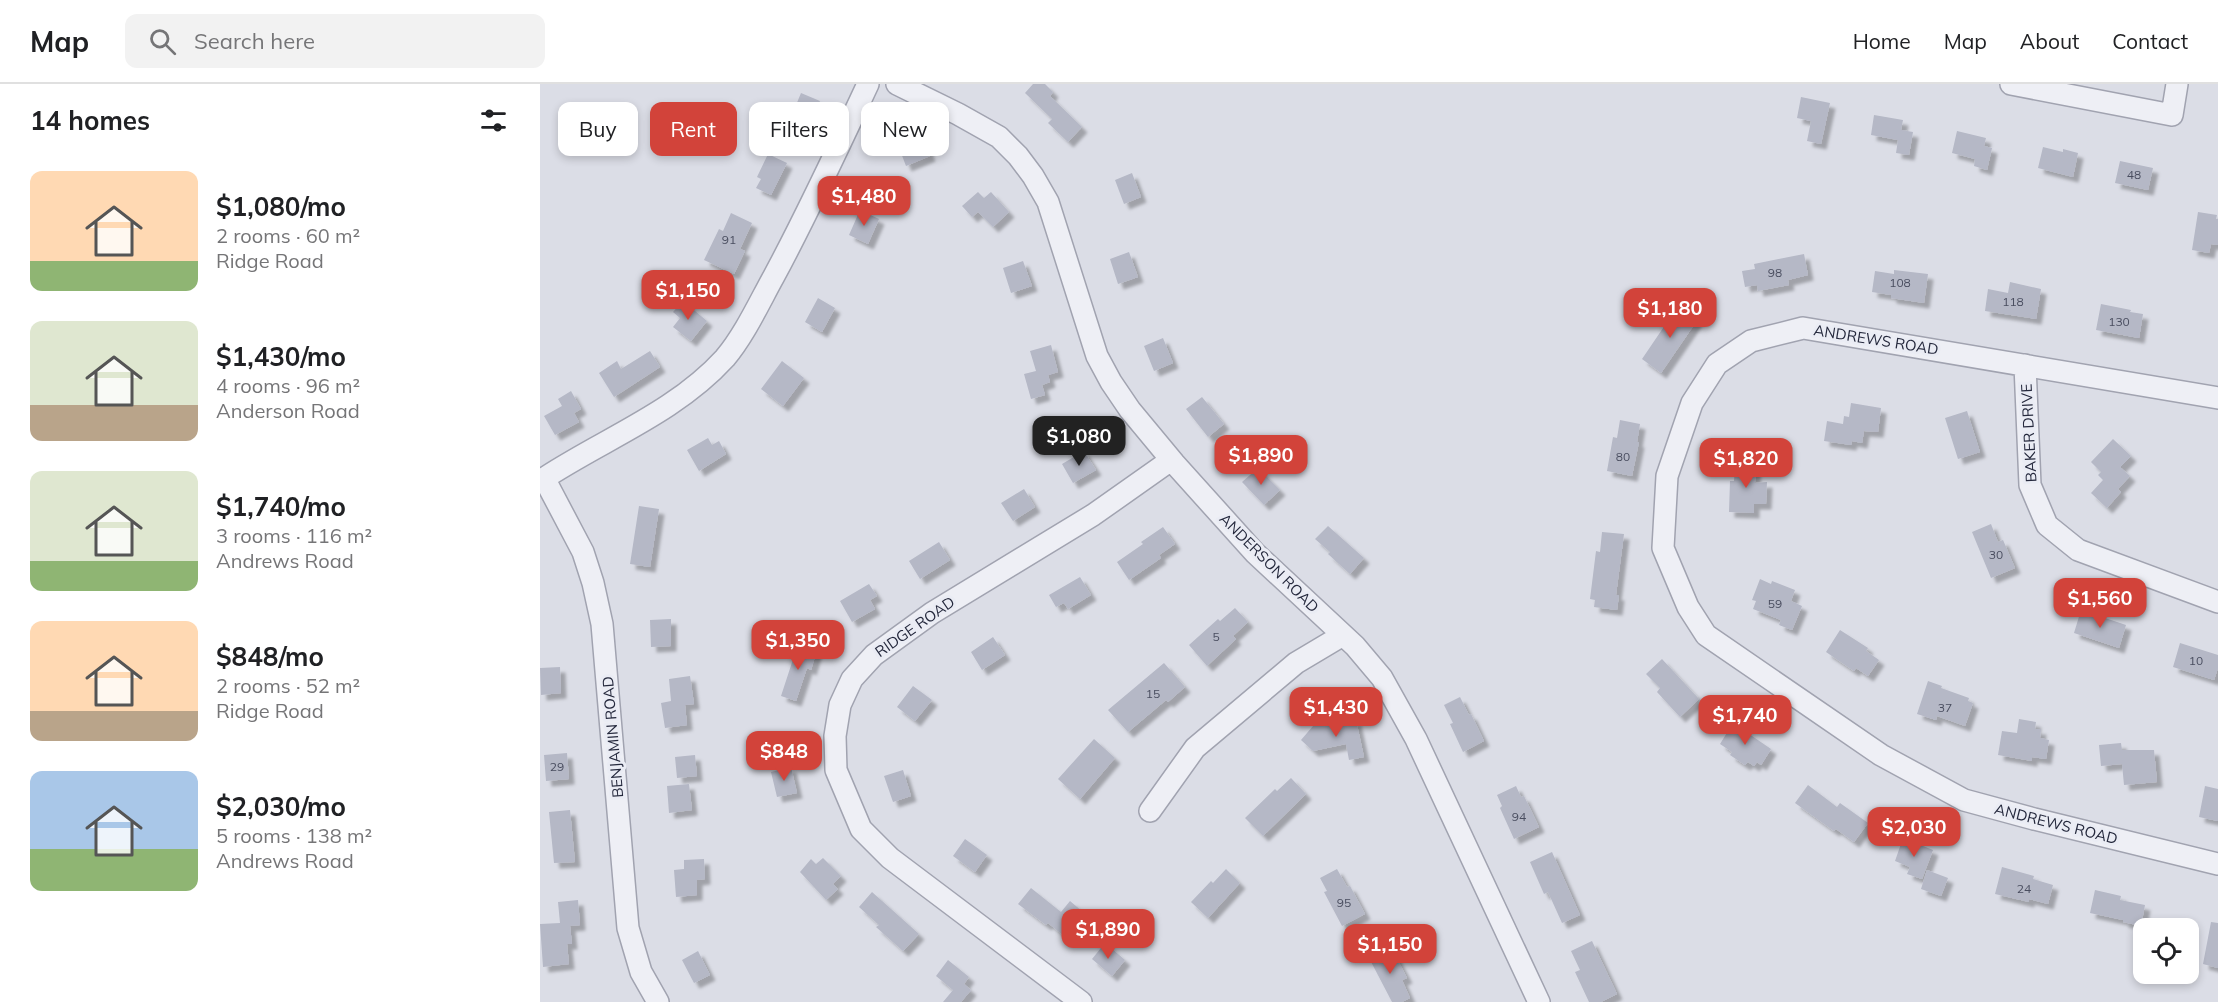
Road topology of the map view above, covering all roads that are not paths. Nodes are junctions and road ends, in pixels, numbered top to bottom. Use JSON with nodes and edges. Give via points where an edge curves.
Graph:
{"nodes":[{"id":1,"x":868,"y":84,"type":"edge"},
{"id":2,"x":897,"y":84,"type":"edge"},
{"id":3,"x":2011,"y":84,"type":"edge"},
{"id":4,"x":2177,"y":84,"type":"edge"},
{"id":5,"x":2025,"y":364,"type":"junction"},
{"id":6,"x":2218,"y":398,"type":"edge"},
{"id":7,"x":1171,"y":460,"type":"junction"},
{"id":8,"x":542,"y":480,"type":"edge"},
{"id":9,"x":2218,"y":602,"type":"edge"},
{"id":10,"x":1343,"y":635,"type":"junction"},
{"id":11,"x":1150,"y":811,"type":"dead end"},
{"id":12,"x":2218,"y":864,"type":"edge"},
{"id":13,"x":658,"y":1002,"type":"edge"},
{"id":14,"x":1081,"y":1002,"type":"edge"},
{"id":15,"x":1539,"y":1002,"type":"edge"}],
"edges":[{"from":1,"to":8,"type":"street","via":[[796,235],[725,357],[670,404]]},
{"from":2,"to":7,"type":"street","name":"ANDERSON ROAD","via":[[999,137],[1033,176],[1048,202],[1097,356],[1130,410]]},
{"from":3,"to":4,"type":"street","via":[[2172,115]]},
{"from":5,"to":6,"type":"street","name":"ANDREWS ROAD"},
{"from":5,"to":9,"type":"street","name":"BAKER DRIVE","via":[[2030,485],[2047,525],[2078,550]]},
{"from":5,"to":12,"type":"street","name":"ANDREWS ROAD","via":[[1803,328],[1751,340],[1717,364],[1692,403],[1667,476],[1663,548],[1688,607],[1706,635],[1916,775],[1964,800]]},
{"from":7,"to":10,"type":"street","name":"ANDERSON ROAD","via":[[1255,553]]},
{"from":7,"to":14,"type":"street","name":"RIDGE ROAD","via":[[1093,515],[932,613],[874,655],[852,679],[840,705],[835,736],[836,770],[861,829],[890,858]]},
{"from":8,"to":13,"type":"street","name":"BENJAMIN ROAD","via":[[584,552],[593,583],[603,636],[628,928],[640,972]]},
{"from":10,"to":11,"type":"street","via":[[1296,663],[1195,748]]},
{"from":10,"to":15,"type":"street","name":"ANDERSON ROAD","via":[[1382,678],[1416,739]]}]}
